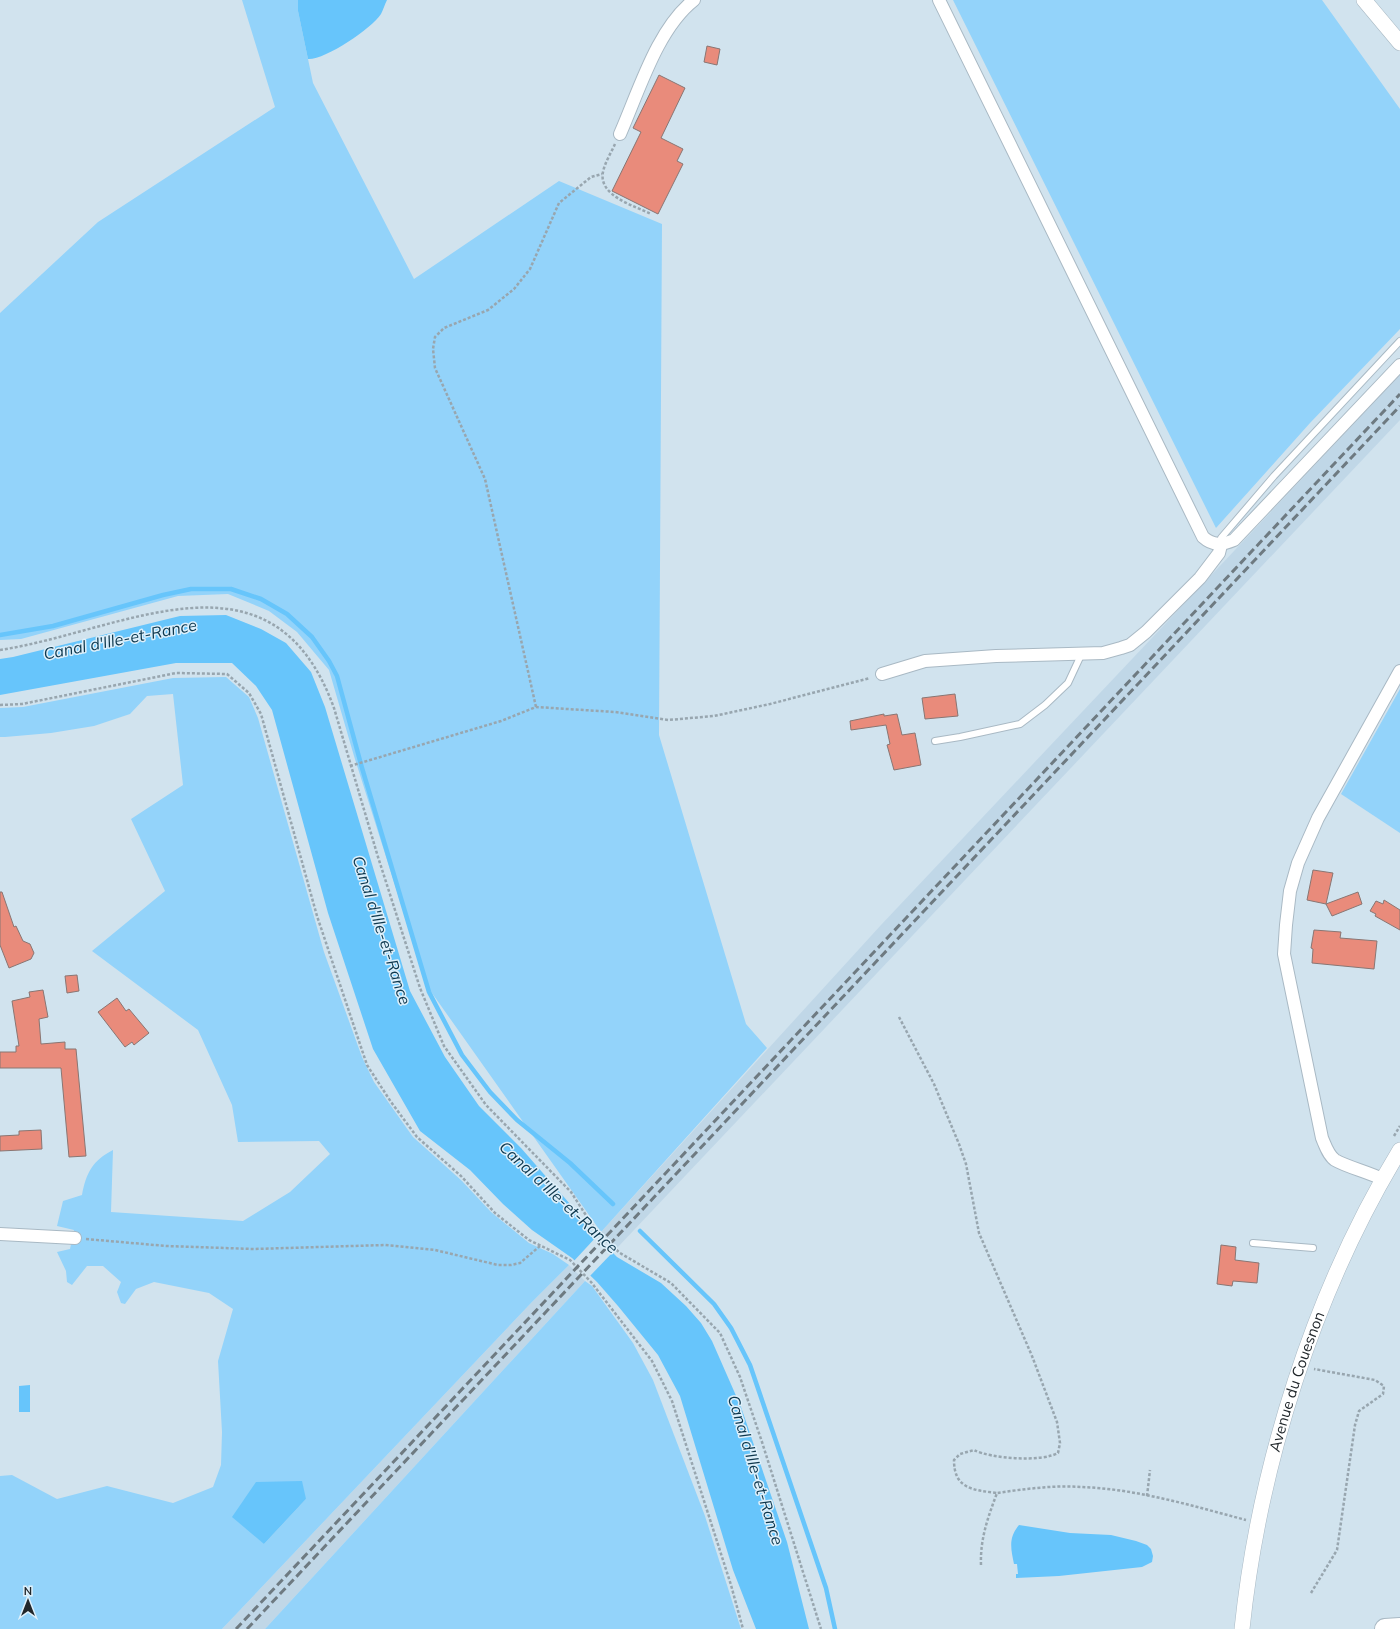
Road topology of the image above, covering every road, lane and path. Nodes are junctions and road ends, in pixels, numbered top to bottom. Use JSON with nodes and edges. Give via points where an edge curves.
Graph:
{"nodes":[{"id":1,"x":694,"y":0,"type":"edge"},
{"id":2,"x":939,"y":0,"type":"edge"},
{"id":3,"x":1364,"y":0,"type":"edge"},
{"id":4,"x":1400,"y":43,"type":"edge"},
{"id":5,"x":620,"y":134,"type":"joint"},
{"id":6,"x":602,"y":174,"type":"junction"},
{"id":7,"x":651,"y":214,"type":"dead end"},
{"id":8,"x":1400,"y":340,"type":"edge"},
{"id":9,"x":1400,"y":366,"type":"edge"},
{"id":10,"x":1221,"y":545,"type":"junction"},
{"id":11,"x":0,"y":650,"type":"edge"},
{"id":12,"x":1082,"y":652,"type":"junction"},
{"id":13,"x":1400,"y":671,"type":"edge"},
{"id":14,"x":882,"y":674,"type":"joint"},
{"id":15,"x":0,"y":705,"type":"edge"},
{"id":16,"x":536,"y":707,"type":"junction"},
{"id":17,"x":934,"y":741,"type":"dead end"},
{"id":18,"x":350,"y":766,"type":"junction"},
{"id":19,"x":899,"y":1017,"type":"dead end"},
{"id":20,"x":1400,"y":1150,"type":"edge"},
{"id":21,"x":1382,"y":1179,"type":"junction"},
{"id":22,"x":0,"y":1234,"type":"edge"},
{"id":23,"x":75,"y":1238,"type":"joint"},
{"id":24,"x":1253,"y":1243,"type":"dead end"},
{"id":25,"x":540,"y":1246,"type":"junction"},
{"id":26,"x":1313,"y":1248,"type":"dead end"},
{"id":27,"x":1302,"y":1366,"type":"junction"},
{"id":28,"x":1150,"y":1470,"type":"dead end"},
{"id":29,"x":997,"y":1493,"type":"junction"},
{"id":30,"x":1147,"y":1496,"type":"junction"},
{"id":31,"x":1229,"y":1515,"type":"dead end"},
{"id":32,"x":981,"y":1565,"type":"dead end"},
{"id":33,"x":1311,"y":1593,"type":"dead end"},
{"id":34,"x":1400,"y":1628,"type":"edge"},
{"id":35,"x":743,"y":1629,"type":"edge"},
{"id":36,"x":821,"y":1629,"type":"edge"},
{"id":37,"x":1242,"y":1629,"type":"edge"},
{"id":38,"x":1385,"y":1629,"type":"edge"}],
"edges":[{"from":1,"to":5,"type":"street","via":[[681,10],[661,40]]},
{"from":2,"to":10,"type":"street","via":[[1203,537],[1208,542]]},
{"from":3,"to":4,"type":"street"},
{"from":5,"to":6,"type":"path"},
{"from":6,"to":7,"type":"path","via":[[605,186],[611,194]]},
{"from":6,"to":16,"type":"path","via":[[591,177],[559,203],[530,269],[514,289],[488,310],[444,328],[435,337],[433,349],[435,368],[485,478]]},
{"from":8,"to":10,"type":"lane","via":[[1274,476],[1221,538]]},
{"from":9,"to":10,"type":"street","via":[[1234,540]]},
{"from":10,"to":12,"type":"street","via":[[1219,553],[1200,578],[1138,639],[1113,651]]},
{"from":11,"to":18,"type":"path","via":[[28,646],[106,624],[180,609],[226,607],[247,612],[265,620],[287,636],[315,668],[334,708]]},
{"from":12,"to":14,"type":"street","via":[[925,661]]},
{"from":12,"to":17,"type":"lane","via":[[1068,684],[1020,724]]},
{"from":13,"to":21,"type":"street","via":[[1310,834],[1298,863],[1290,891],[1284,954],[1322,1138],[1327,1150],[1334,1160]]},
{"from":14,"to":16,"type":"path","via":[[714,716],[668,720],[616,712]]},
{"from":15,"to":25,"type":"path","via":[[22,704],[176,673],[227,674],[249,693],[261,714],[317,916],[367,1065],[417,1137],[461,1176],[495,1213]]},
{"from":16,"to":18,"type":"path","via":[[501,721]]},
{"from":18,"to":36,"type":"path","via":[[420,988],[449,1055],[486,1105],[571,1192],[598,1234],[620,1253],[671,1283],[720,1333],[740,1377]]},
{"from":19,"to":29,"type":"path","via":[[951,1120],[966,1164],[979,1233],[1032,1356],[1057,1422],[1060,1443],[1058,1453],[1051,1457],[1008,1458],[974,1450],[960,1454],[954,1460],[954,1470],[965,1486]]},
{"from":20,"to":21,"type":"street","name":"Avenue du Couesnon"},
{"from":21,"to":27,"type":"street","name":"Avenue du Couesnon","via":[[1336,1273]]},
{"from":22,"to":23,"type":"street"},
{"from":23,"to":25,"type":"path","via":[[166,1246],[254,1249],[385,1244],[435,1250],[498,1266],[520,1263]]},
{"from":24,"to":26,"type":"lane"},
{"from":25,"to":35,"type":"path","via":[[570,1260],[591,1282],[652,1361],[672,1401]]},
{"from":27,"to":33,"type":"path","via":[[1375,1380],[1384,1386],[1383,1394],[1359,1411],[1337,1550]]},
{"from":27,"to":37,"type":"street","name":"Avenue du Couesnon","via":[[1286,1413],[1260,1516]]},
{"from":28,"to":30,"type":"path"},
{"from":29,"to":30,"type":"path","via":[[1081,1486]]},
{"from":29,"to":32,"type":"path","via":[[983,1534]]},
{"from":30,"to":31,"type":"path"},
{"from":34,"to":38,"type":"highway"}]}
